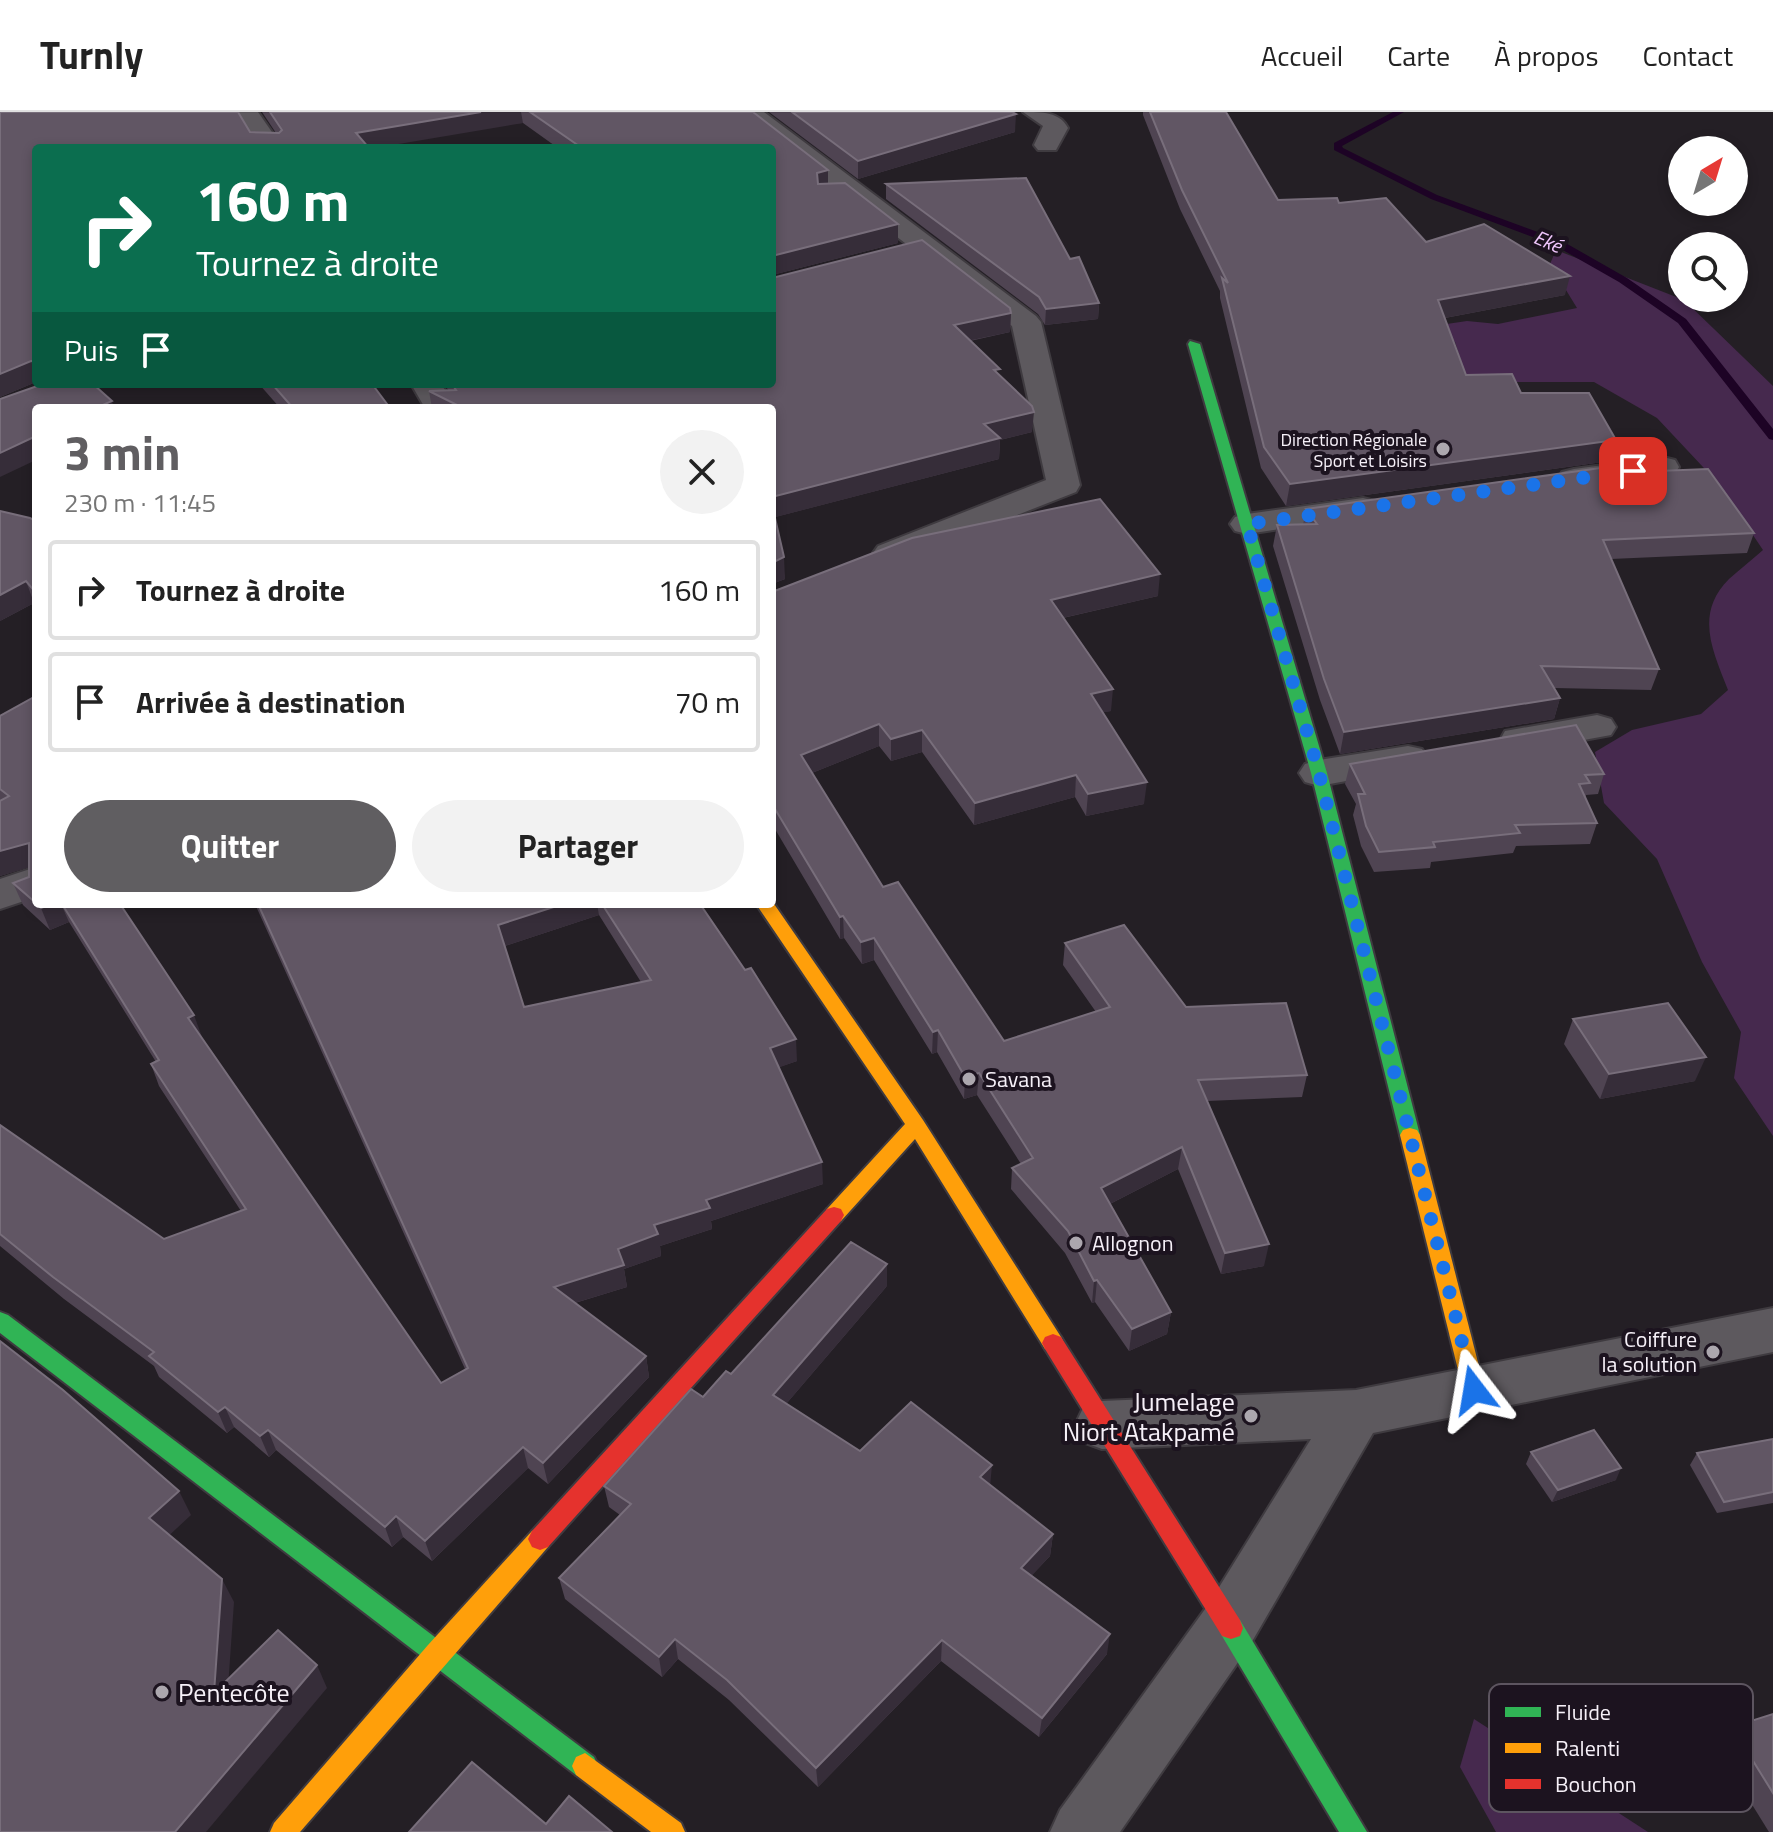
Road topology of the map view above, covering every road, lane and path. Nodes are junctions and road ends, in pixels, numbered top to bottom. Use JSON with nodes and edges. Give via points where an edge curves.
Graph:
{"nodes":[{"id":1,"x":246,"y":112,"type":"edge"},
{"id":2,"x":748,"y":112,"type":"edge"},
{"id":3,"x":1035,"y":112,"type":"edge"},
{"id":4,"x":267,"y":144,"type":"edge"},
{"id":5,"x":1047,"y":145,"type":"dead end"},
{"id":6,"x":925,"y":247,"type":"junction"},
{"id":7,"x":894,"y":255,"type":"edge"},
{"id":8,"x":1194,"y":344,"type":"dead end"},
{"id":9,"x":1663,"y":467,"type":"edge"},
{"id":10,"x":1539,"y":484,"type":"edge"},
{"id":11,"x":1401,"y":503,"type":"edge"},
{"id":12,"x":1247,"y":524,"type":"junction"},
{"id":13,"x":859,"y":565,"type":"edge"},
{"id":14,"x":1597,"y":727,"type":"dead end"},
{"id":15,"x":1489,"y":744,"type":"edge"},
{"id":16,"x":1443,"y":752,"type":"edge"},
{"id":17,"x":1319,"y":773,"type":"junction"},
{"id":18,"x":32,"y":883,"type":"edge"},
{"id":19,"x":0,"y":895,"type":"edge"},
{"id":20,"x":768,"y":908,"type":"edge"},
{"id":21,"x":916,"y":1125,"type":"junction"},
{"id":22,"x":0,"y":1321,"type":"edge"},
{"id":23,"x":1773,"y":1330,"type":"edge"},
{"id":24,"x":1474,"y":1390,"type":"junction"},
{"id":25,"x":1356,"y":1413,"type":"junction"},
{"id":26,"x":1102,"y":1425,"type":"junction"},
{"id":27,"x":1229,"y":1625,"type":"junction"},
{"id":28,"x":437,"y":1653,"type":"junction"},
{"id":29,"x":283,"y":1832,"type":"edge"},
{"id":30,"x":672,"y":1832,"type":"edge"},
{"id":31,"x":1082,"y":1832,"type":"edge"},
{"id":32,"x":1354,"y":1832,"type":"edge"}],
"edges":[{"from":1,"to":4,"type":"street"},
{"from":2,"to":6,"type":"street"},
{"from":3,"to":5,"type":"street","via":[[1054,122]]},
{"from":6,"to":7,"type":"street"},
{"from":6,"to":13,"type":"street","via":[[1026,322],[1064,485]]},
{"from":8,"to":12,"type":"street"},
{"from":9,"to":10,"type":"street"},
{"from":11,"to":12,"type":"street"},
{"from":12,"to":17,"type":"street"},
{"from":14,"to":15,"type":"street"},
{"from":16,"to":17,"type":"street"},
{"from":17,"to":24,"type":"street"},
{"from":18,"to":19,"type":"street"},
{"from":20,"to":21,"type":"street"},
{"from":21,"to":26,"type":"street"},
{"from":21,"to":28,"type":"street"},
{"from":22,"to":28,"type":"street"},
{"from":23,"to":24,"type":"street"},
{"from":24,"to":25,"type":"street"},
{"from":25,"to":26,"type":"street"},
{"from":25,"to":27,"type":"street"},
{"from":26,"to":27,"type":"street"},
{"from":27,"to":31,"type":"street"},
{"from":27,"to":32,"type":"street"},
{"from":28,"to":29,"type":"street"},
{"from":28,"to":30,"type":"street"}]}
